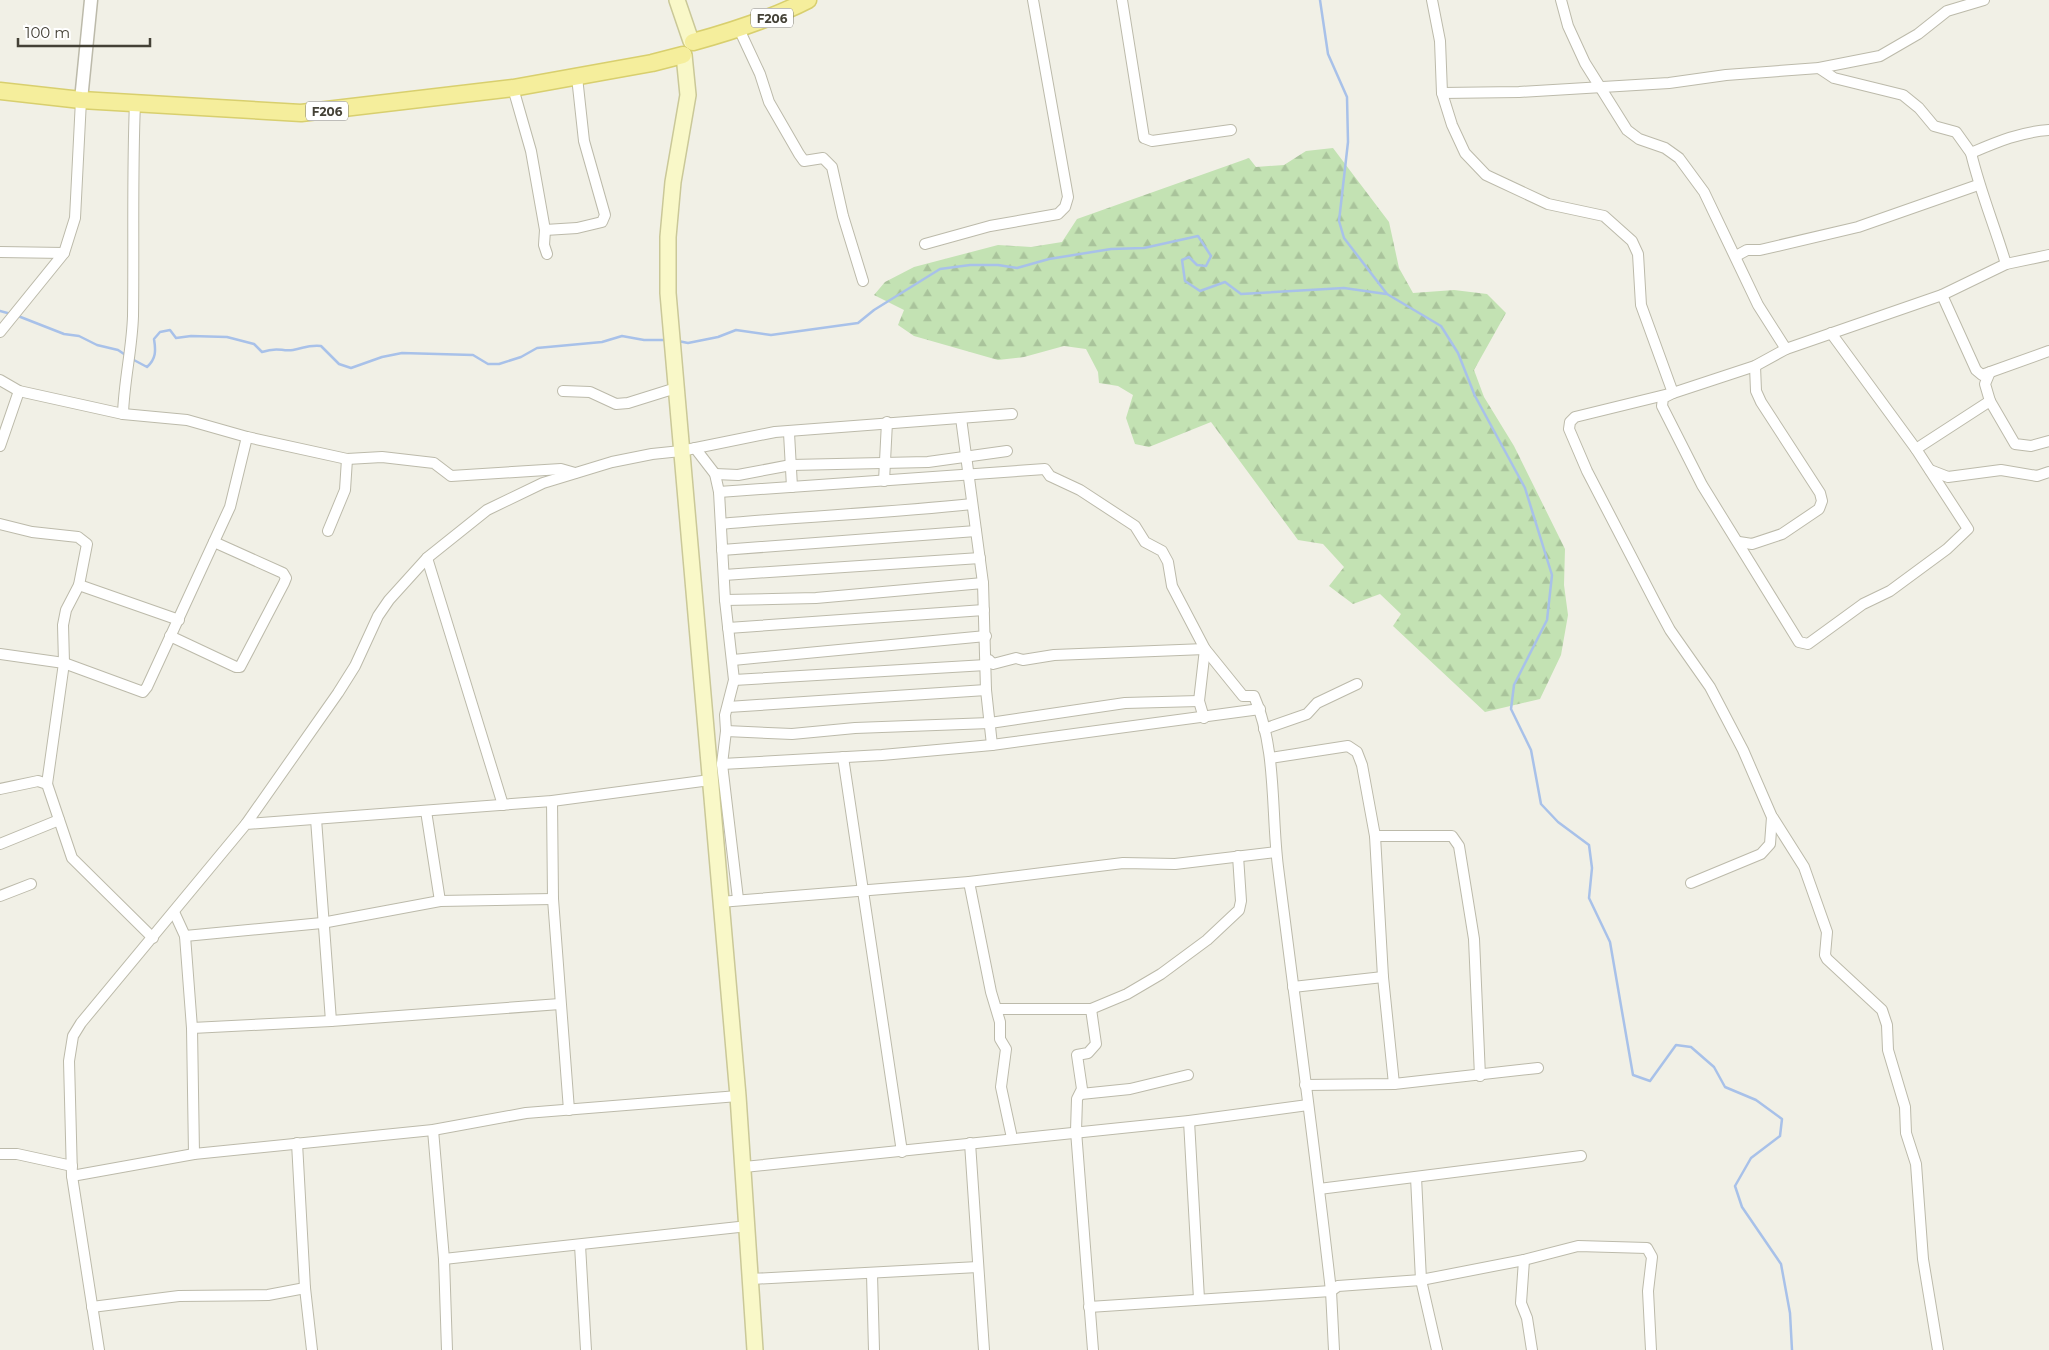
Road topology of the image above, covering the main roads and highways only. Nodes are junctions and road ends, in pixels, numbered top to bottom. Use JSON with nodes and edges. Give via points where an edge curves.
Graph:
{"nodes":[{"id":1,"x":808,"y":0,"type":"edge"},
{"id":2,"x":678,"y":4,"type":"edge"},
{"id":3,"x":688,"y":48,"type":"junction"},
{"id":4,"x":0,"y":91,"type":"edge"},
{"id":5,"x":755,"y":1350,"type":"edge"}],
"edges":[{"from":1,"to":3,"type":"main road","number":"F206","via":[[777,16]]},
{"from":2,"to":3,"type":"main road"},
{"from":3,"to":4,"type":"main road","number":"F206","via":[[652,63],[514,88],[301,113],[81,100]]},
{"from":3,"to":5,"type":"main road","via":[[688,102],[673,182],[668,237],[668,292],[676,388],[688,450],[710,780],[744,1167]]}]}
